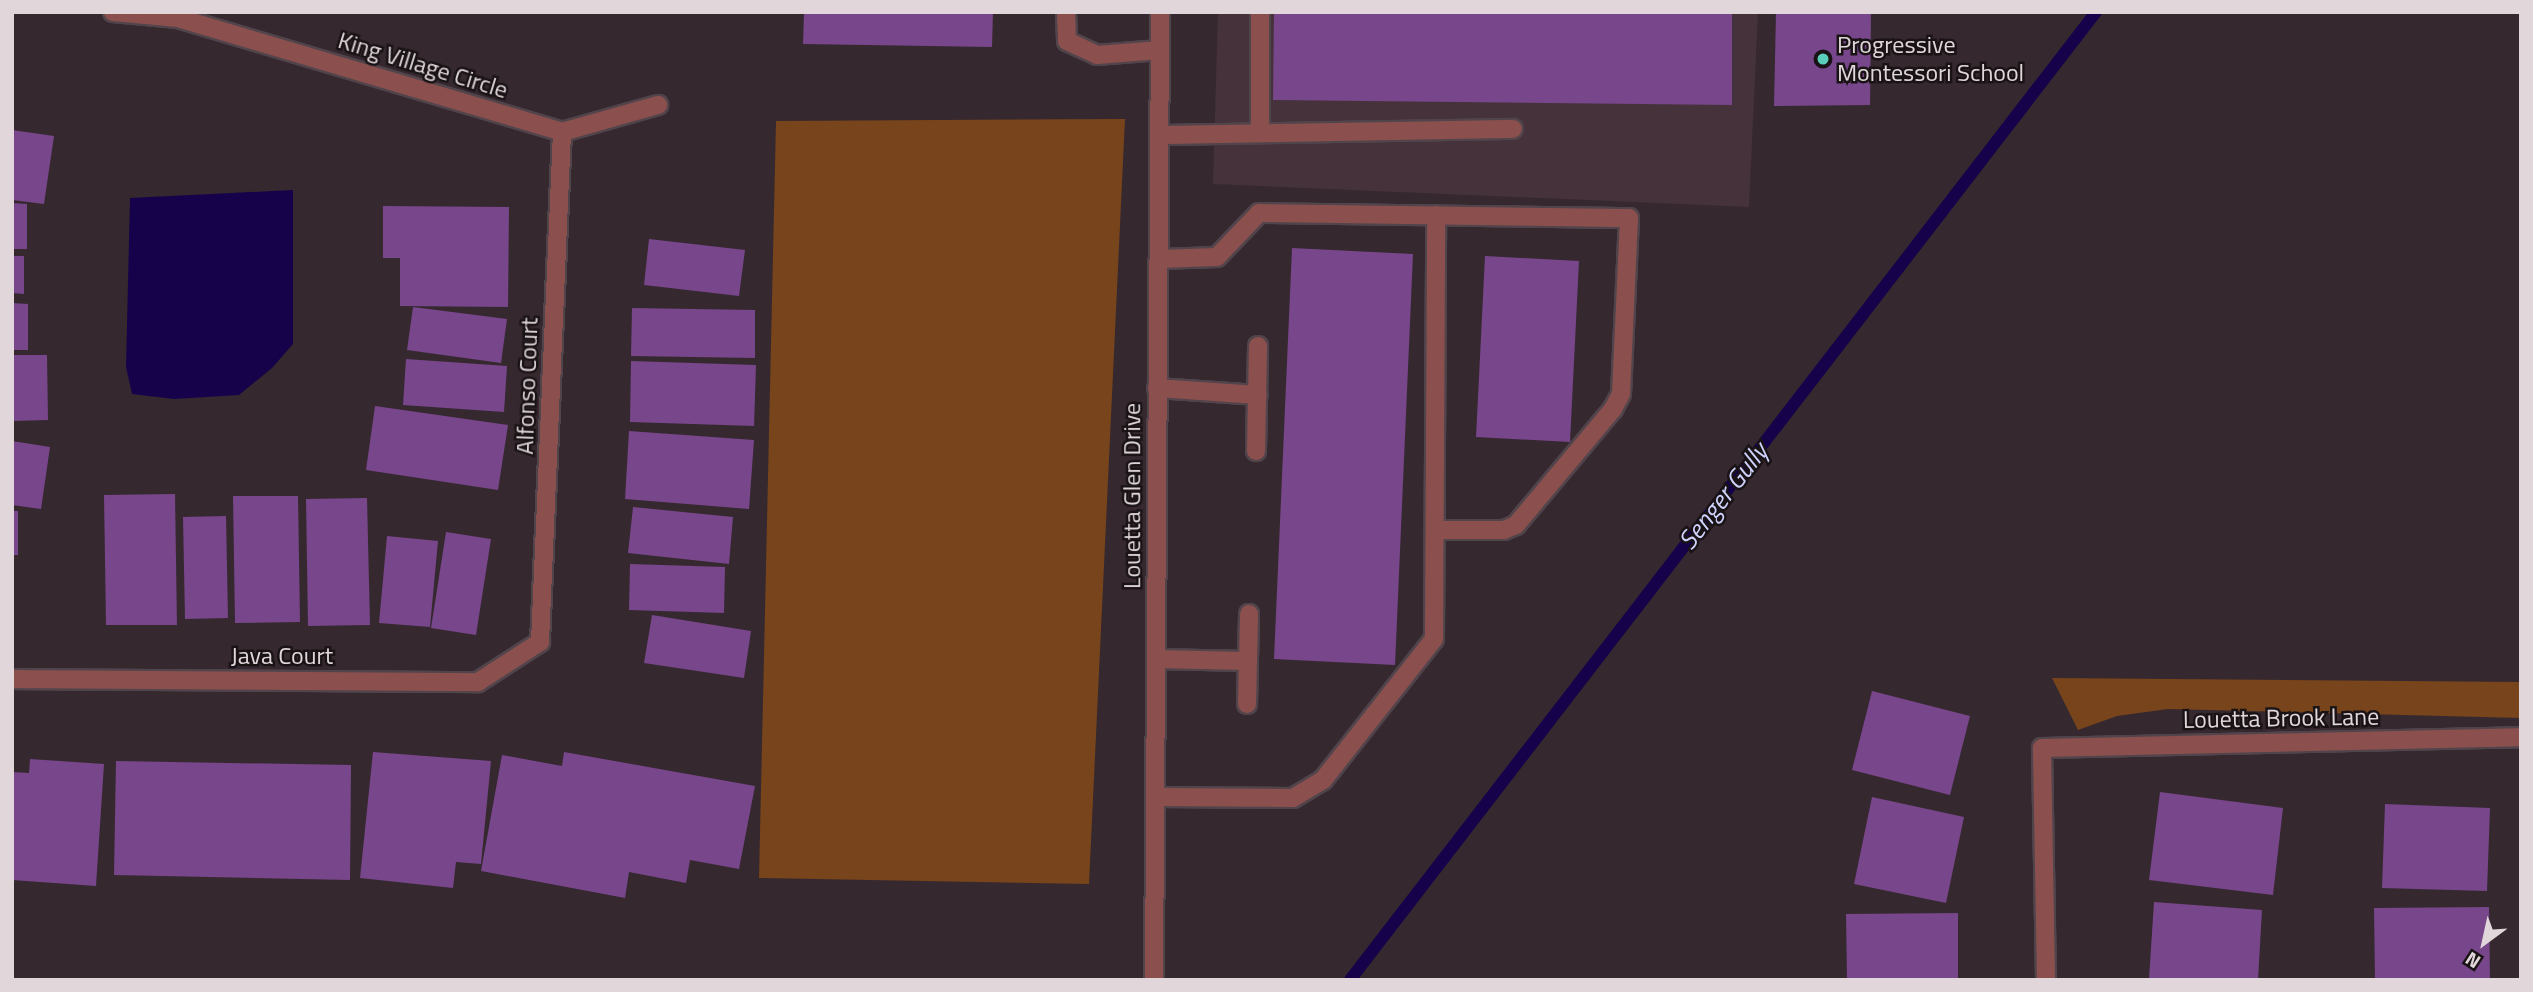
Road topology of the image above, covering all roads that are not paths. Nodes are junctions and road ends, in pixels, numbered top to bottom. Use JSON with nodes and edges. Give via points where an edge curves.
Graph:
{"nodes":[{"id":1,"x":113,"y":12,"type":"edge"},
{"id":2,"x":1066,"y":12,"type":"edge"},
{"id":3,"x":1160,"y":12,"type":"edge"},
{"id":4,"x":1260,"y":12,"type":"edge"},
{"id":5,"x":178,"y":15,"type":"edge"},
{"id":6,"x":1160,"y":50,"type":"junction"},
{"id":7,"x":658,"y":104,"type":"dead end"},
{"id":8,"x":1513,"y":129,"type":"dead end"},
{"id":9,"x":562,"y":132,"type":"junction"},
{"id":10,"x":1260,"y":133,"type":"junction"},
{"id":11,"x":1159,"y":135,"type":"junction"},
{"id":12,"x":1436,"y":215,"type":"junction"},
{"id":13,"x":1159,"y":259,"type":"junction"},
{"id":14,"x":1258,"y":346,"type":"dead end"},
{"id":15,"x":1157,"y":388,"type":"junction"},
{"id":16,"x":1258,"y":395,"type":"junction"},
{"id":17,"x":1256,"y":452,"type":"dead end"},
{"id":18,"x":1435,"y":530,"type":"junction"},
{"id":19,"x":1249,"y":614,"type":"dead end"},
{"id":20,"x":540,"y":642,"type":"joint"},
{"id":21,"x":1156,"y":659,"type":"junction"},
{"id":22,"x":1247,"y":661,"type":"junction"},
{"id":23,"x":12,"y":679,"type":"edge"},
{"id":24,"x":1247,"y":704,"type":"dead end"},
{"id":25,"x":2521,"y":737,"type":"edge"},
{"id":26,"x":1155,"y":797,"type":"junction"},
{"id":27,"x":1154,"y":980,"type":"edge"},
{"id":28,"x":2046,"y":980,"type":"edge"}],
"edges":[{"from":1,"to":5,"type":"street"},
{"from":2,"to":6,"type":"street","via":[[1067,41],[1097,55]]},
{"from":3,"to":6,"type":"street","name":"Louetta Glen Drive"},
{"from":4,"to":10,"type":"street"},
{"from":5,"to":9,"type":"street","name":"King Village Circle"},
{"from":6,"to":11,"type":"street","name":"Louetta Glen Drive"},
{"from":7,"to":9,"type":"street"},
{"from":8,"to":10,"type":"street"},
{"from":9,"to":20,"type":"street","name":"Alfonso Court"},
{"from":10,"to":11,"type":"street"},
{"from":11,"to":13,"type":"street","name":"Louetta Glen Drive"},
{"from":12,"to":13,"type":"street","via":[[1259,214],[1217,257]]},
{"from":12,"to":18,"type":"street"},
{"from":12,"to":18,"type":"street","via":[[1629,218],[1621,394],[1614,409],[1516,524],[1504,530]]},
{"from":13,"to":15,"type":"street","name":"Louetta Glen Drive"},
{"from":14,"to":16,"type":"street"},
{"from":15,"to":16,"type":"street"},
{"from":15,"to":21,"type":"street","name":"Louetta Glen Drive"},
{"from":16,"to":17,"type":"street"},
{"from":18,"to":26,"type":"street","via":[[1434,639],[1323,780],[1293,798]]},
{"from":19,"to":22,"type":"street"},
{"from":20,"to":23,"type":"street","name":"Java Court","via":[[478,682]]},
{"from":21,"to":22,"type":"street"},
{"from":21,"to":26,"type":"street","name":"Louetta Glen Drive"},
{"from":22,"to":24,"type":"street"},
{"from":25,"to":28,"type":"street","name":"Louetta Brook Lane","via":[[2042,748]]},
{"from":26,"to":27,"type":"street","name":"Louetta Glen Drive"}]}
